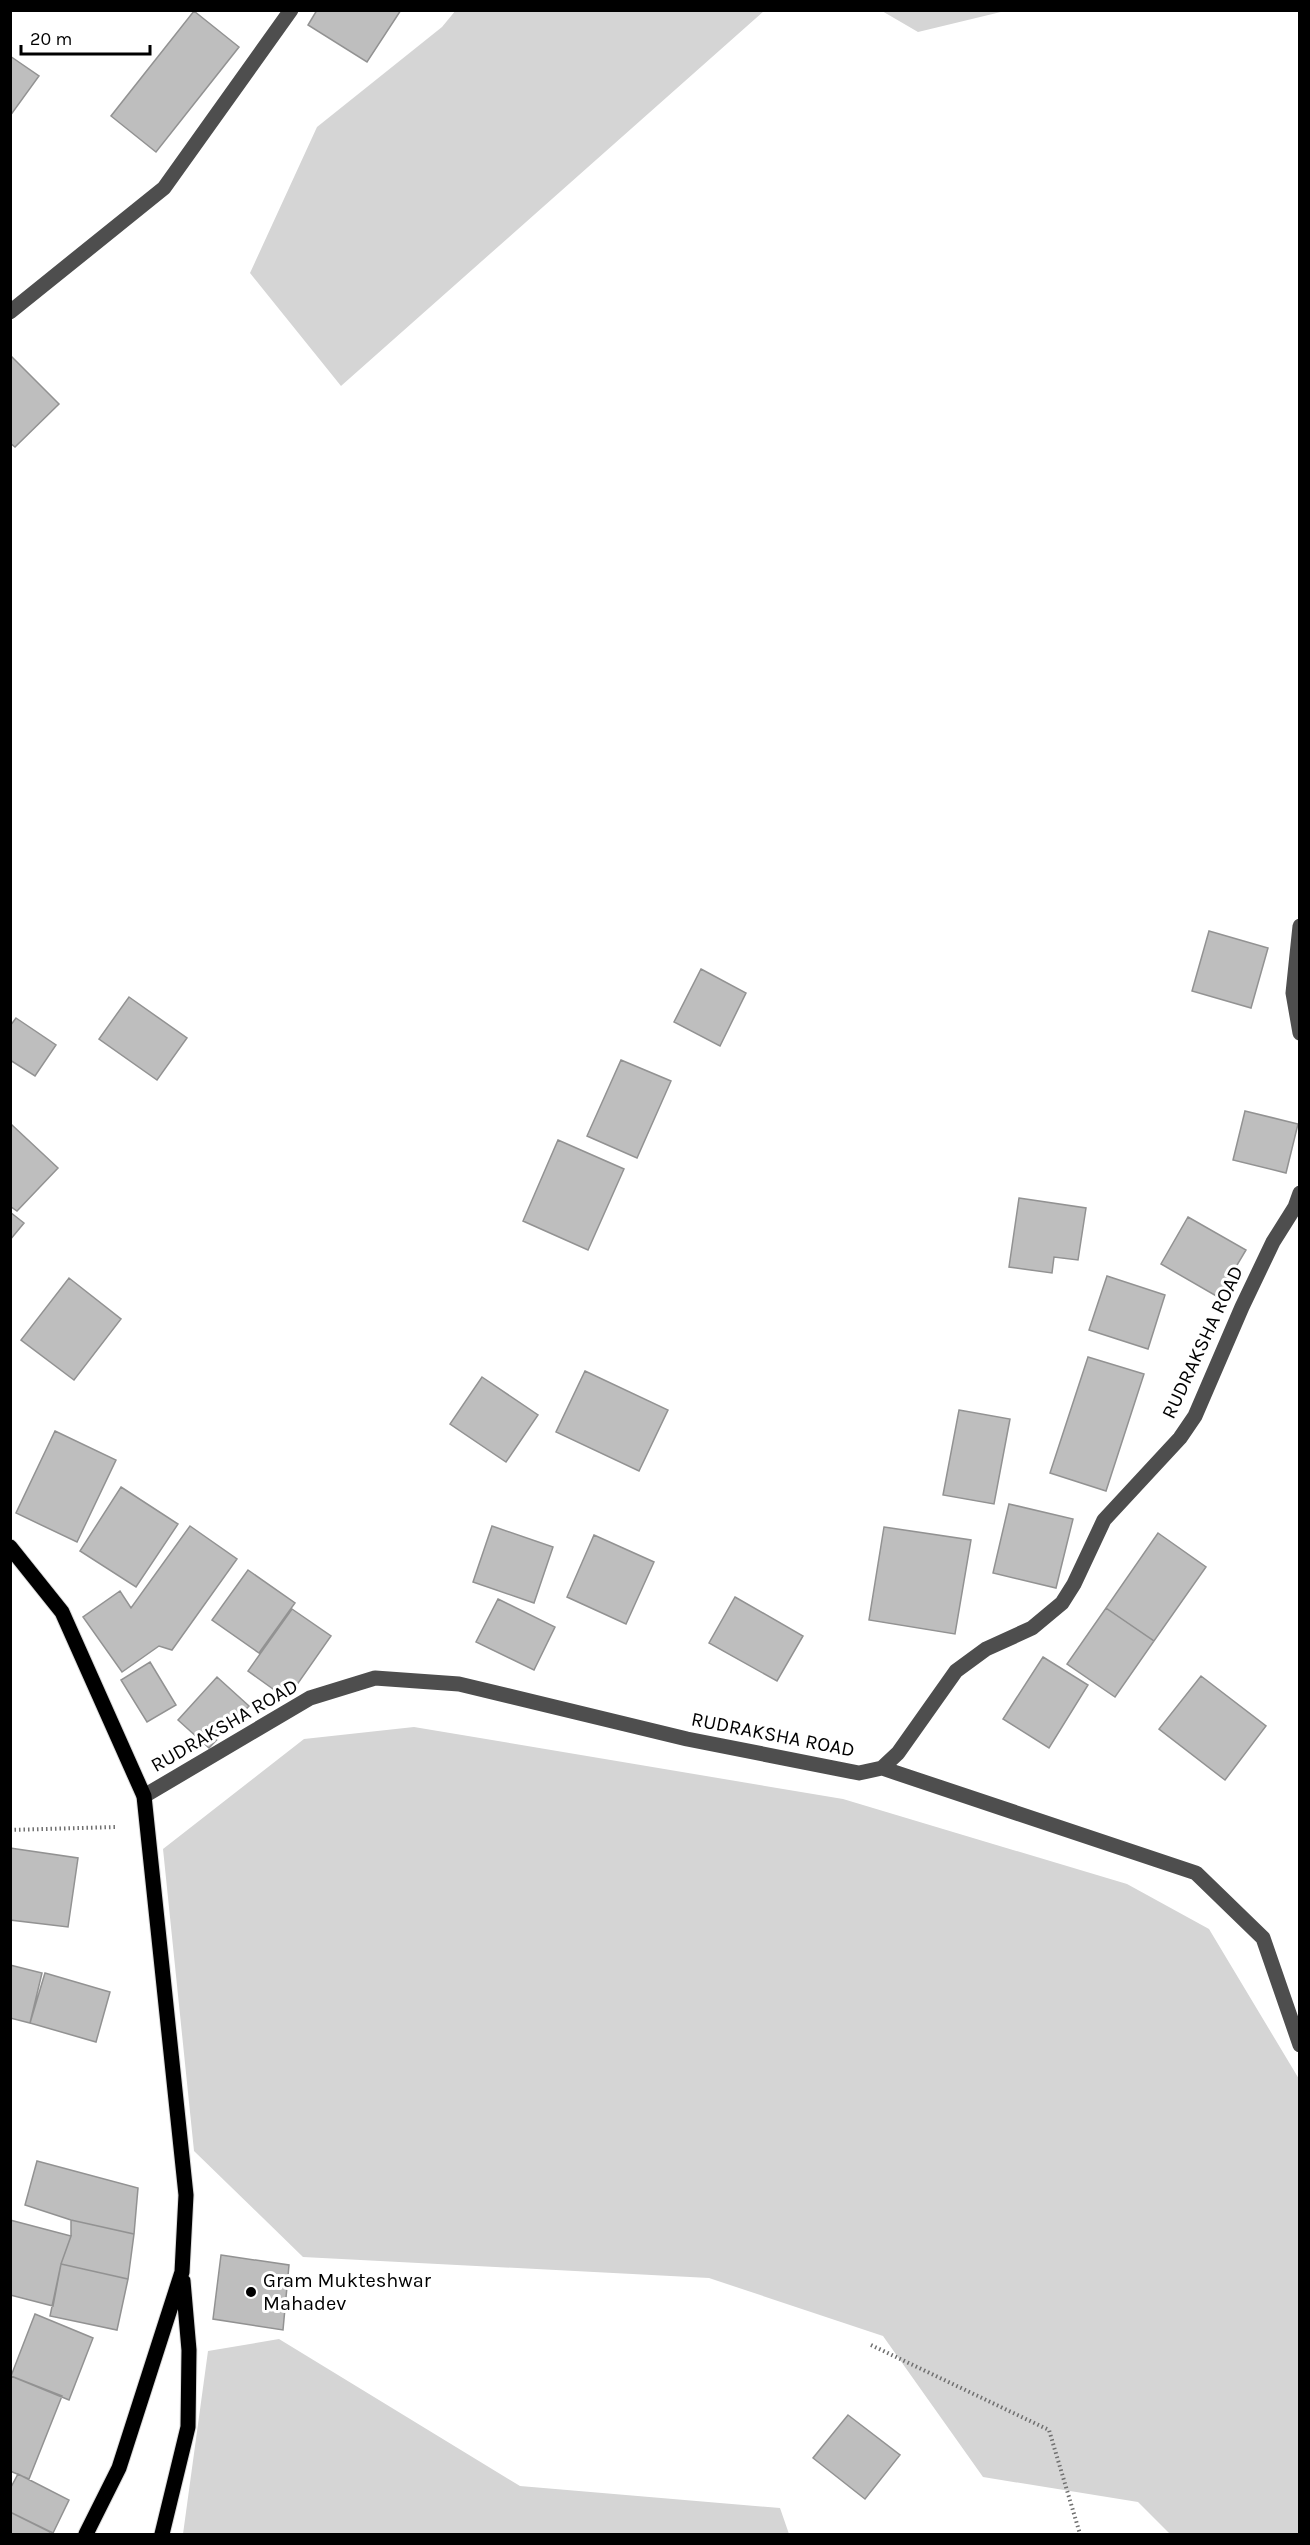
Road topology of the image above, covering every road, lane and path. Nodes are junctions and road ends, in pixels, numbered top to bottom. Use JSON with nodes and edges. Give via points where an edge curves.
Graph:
{"nodes":[{"id":1,"x":291,"y":10,"type":"edge"},
{"id":2,"x":10,"y":312,"type":"edge"},
{"id":3,"x":1299,"y":926,"type":"edge"},
{"id":4,"x":1299,"y":1033,"type":"edge"},
{"id":5,"x":1299,"y":1192,"type":"edge"},
{"id":6,"x":10,"y":1547,"type":"edge"},
{"id":7,"x":882,"y":1768,"type":"junction"},
{"id":8,"x":144,"y":1796,"type":"junction"},
{"id":9,"x":10,"y":1830,"type":"edge"},
{"id":10,"x":1299,"y":2045,"type":"edge"},
{"id":11,"x":182,"y":2272,"type":"junction"},
{"id":12,"x":871,"y":2345,"type":"dead end"},
{"id":13,"x":86,"y":2535,"type":"edge"},
{"id":14,"x":162,"y":2535,"type":"edge"},
{"id":15,"x":1080,"y":2535,"type":"edge"}],
"edges":[{"from":1,"to":2,"type":"street","via":[[164,188]]},
{"from":3,"to":4,"type":"street","via":[[1293,993]]},
{"from":5,"to":7,"type":"street","name":"RUDRAKSHA ROAD","via":[[1295,1208],[1273,1242],[1242,1306],[1195,1416],[1180,1438],[1104,1520],[1062,1603],[1032,1628],[986,1649],[956,1671],[898,1753]]},
{"from":6,"to":8,"type":"main road","via":[[62,1612]]},
{"from":7,"to":8,"type":"street","name":"RUDRAKSHA ROAD","via":[[859,1773],[687,1739],[459,1684],[375,1678],[310,1698]]},
{"from":7,"to":10,"type":"street","via":[[1196,1874],[1263,1938]]},
{"from":8,"to":9,"type":"path","via":[[119,1827]]},
{"from":8,"to":11,"type":"main road","via":[[186,2195]]},
{"from":11,"to":13,"type":"main road","via":[[119,2468]]},
{"from":11,"to":14,"type":"main road","via":[[189,2350],[188,2427]]},
{"from":12,"to":15,"type":"path","via":[[1049,2430]]}]}
